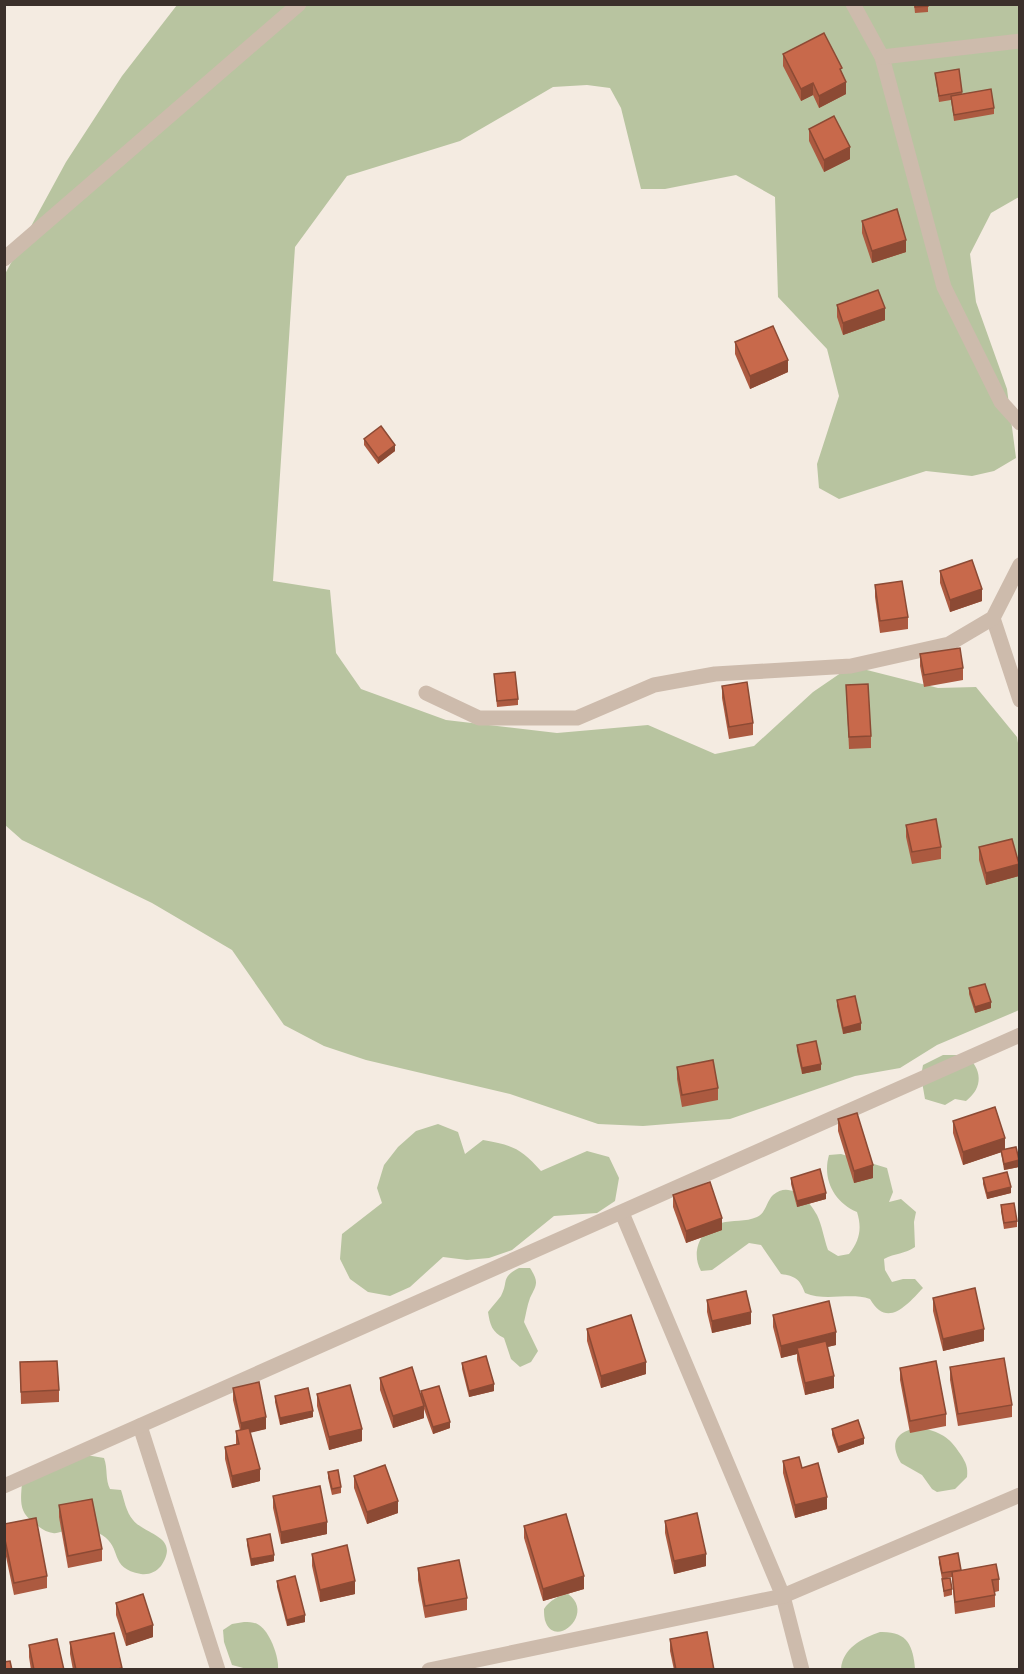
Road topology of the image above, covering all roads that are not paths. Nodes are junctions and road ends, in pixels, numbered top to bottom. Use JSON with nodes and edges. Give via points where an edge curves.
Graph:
{"nodes":[{"id":1,"x":299,"y":4,"type":"edge"},
{"id":2,"x":853,"y":4,"type":"edge"},
{"id":3,"x":1020,"y":41,"type":"edge"},
{"id":4,"x":882,"y":57,"type":"junction"},
{"id":5,"x":4,"y":259,"type":"edge"},
{"id":6,"x":1020,"y":423,"type":"edge"},
{"id":7,"x":1020,"y":565,"type":"edge"},
{"id":8,"x":993,"y":618,"type":"junction"},
{"id":9,"x":426,"y":693,"type":"dead end"},
{"id":10,"x":1020,"y":700,"type":"edge"},
{"id":11,"x":1020,"y":1035,"type":"edge"},
{"id":12,"x":622,"y":1213,"type":"junction"},
{"id":13,"x":140,"y":1426,"type":"junction"},
{"id":14,"x":4,"y":1486,"type":"edge"},
{"id":15,"x":1020,"y":1495,"type":"edge"},
{"id":16,"x":783,"y":1596,"type":"junction"},
{"id":17,"x":218,"y":1670,"type":"edge"},
{"id":18,"x":429,"y":1670,"type":"edge"},
{"id":19,"x":802,"y":1670,"type":"edge"}],
"edges":[{"from":1,"to":5,"type":"street"},
{"from":2,"to":4,"type":"street"},
{"from":3,"to":4,"type":"street"},
{"from":4,"to":6,"type":"street","via":[[944,287],[1001,402]]},
{"from":7,"to":8,"type":"street"},
{"from":8,"to":9,"type":"street","via":[[949,644],[851,666],[715,674],[654,685],[577,718],[479,718]]},
{"from":8,"to":10,"type":"street"},
{"from":11,"to":12,"type":"street"},
{"from":12,"to":13,"type":"street"},
{"from":12,"to":16,"type":"street"},
{"from":13,"to":14,"type":"street"},
{"from":13,"to":17,"type":"street"},
{"from":15,"to":16,"type":"street"},
{"from":16,"to":18,"type":"street"},
{"from":16,"to":19,"type":"street"}]}
